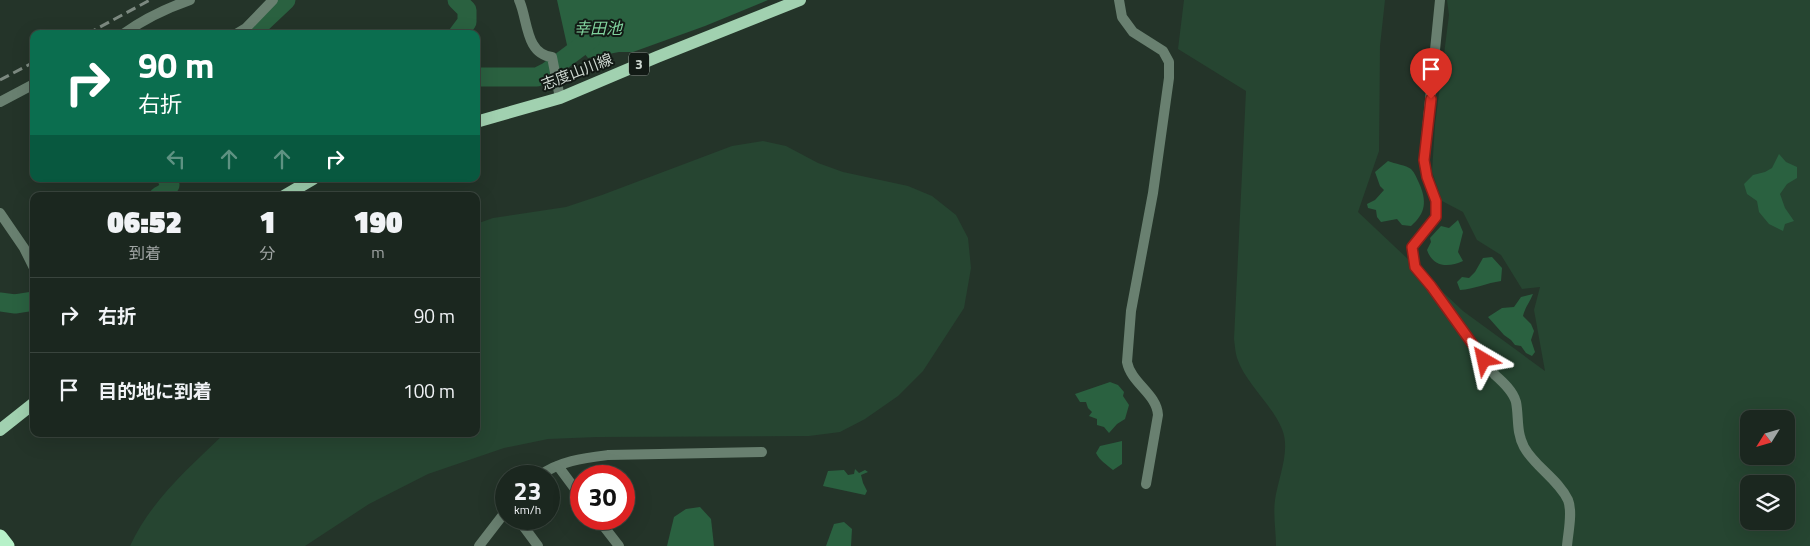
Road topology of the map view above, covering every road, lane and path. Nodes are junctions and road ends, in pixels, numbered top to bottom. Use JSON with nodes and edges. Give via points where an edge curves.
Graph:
{"nodes":[{"id":1,"x":190,"y":0,"type":"edge"},
{"id":2,"x":273,"y":0,"type":"edge"},
{"id":3,"x":519,"y":0,"type":"edge"},
{"id":4,"x":800,"y":0,"type":"edge"},
{"id":5,"x":1119,"y":0,"type":"edge"},
{"id":6,"x":1440,"y":0,"type":"edge"},
{"id":7,"x":129,"y":30,"type":"edge"},
{"id":8,"x":242,"y":30,"type":"edge"},
{"id":9,"x":30,"y":86,"type":"edge"},
{"id":10,"x":560,"y":98,"type":"junction"},
{"id":11,"x":0,"y":102,"type":"edge"},
{"id":12,"x":480,"y":121,"type":"edge"},
{"id":13,"x":308,"y":182,"type":"edge"},
{"id":14,"x":291,"y":192,"type":"edge"},
{"id":15,"x":0,"y":213,"type":"edge"},
{"id":16,"x":30,"y":260,"type":"edge"},
{"id":17,"x":30,"y":405,"type":"edge"},
{"id":18,"x":0,"y":430,"type":"edge"},
{"id":19,"x":762,"y":452,"type":"dead end"},
{"id":20,"x":560,"y":465,"type":"edge"},
{"id":21,"x":560,"y":469,"type":"edge"},
{"id":22,"x":570,"y":482,"type":"edge"},
{"id":23,"x":1146,"y":484,"type":"dead end"},
{"id":24,"x":495,"y":526,"type":"edge"},
{"id":25,"x":526,"y":530,"type":"edge"},
{"id":26,"x":607,"y":530,"type":"edge"},
{"id":27,"x":0,"y":537,"type":"edge"},
{"id":28,"x":7,"y":546,"type":"edge"},
{"id":29,"x":479,"y":546,"type":"edge"},
{"id":30,"x":538,"y":546,"type":"edge"},
{"id":31,"x":619,"y":546,"type":"edge"},
{"id":32,"x":1568,"y":546,"type":"edge"}],
"edges":[{"from":1,"to":7,"type":"street"},
{"from":2,"to":8,"type":"street"},
{"from":3,"to":10,"type":"street","via":[[536,50],[552,57]]},
{"from":4,"to":10,"type":"main road","name":"志度山川線","number":"3"},
{"from":5,"to":23,"type":"street","via":[[1122,17],[1133,32],[1163,51],[1169,62],[1154,193],[1131,311],[1128,362],[1129,371],[1158,407]]},
{"from":6,"to":32,"type":"street","via":[[1424,160],[1436,201],[1436,217],[1412,247],[1415,267],[1516,401],[1518,430],[1524,447],[1555,481],[1568,501]]},
{"from":9,"to":11,"type":"street"},
{"from":10,"to":12,"type":"main road","name":"志度山川線","number":"3"},
{"from":13,"to":14,"type":"main road"},
{"from":15,"to":16,"type":"street"},
{"from":17,"to":18,"type":"main road"},
{"from":19,"to":20,"type":"street","via":[[608,455],[585,457]]},
{"from":21,"to":22,"type":"street"},
{"from":24,"to":29,"type":"street"},
{"from":25,"to":30,"type":"street"},
{"from":26,"to":31,"type":"street"},
{"from":27,"to":28,"type":"highway"}]}
